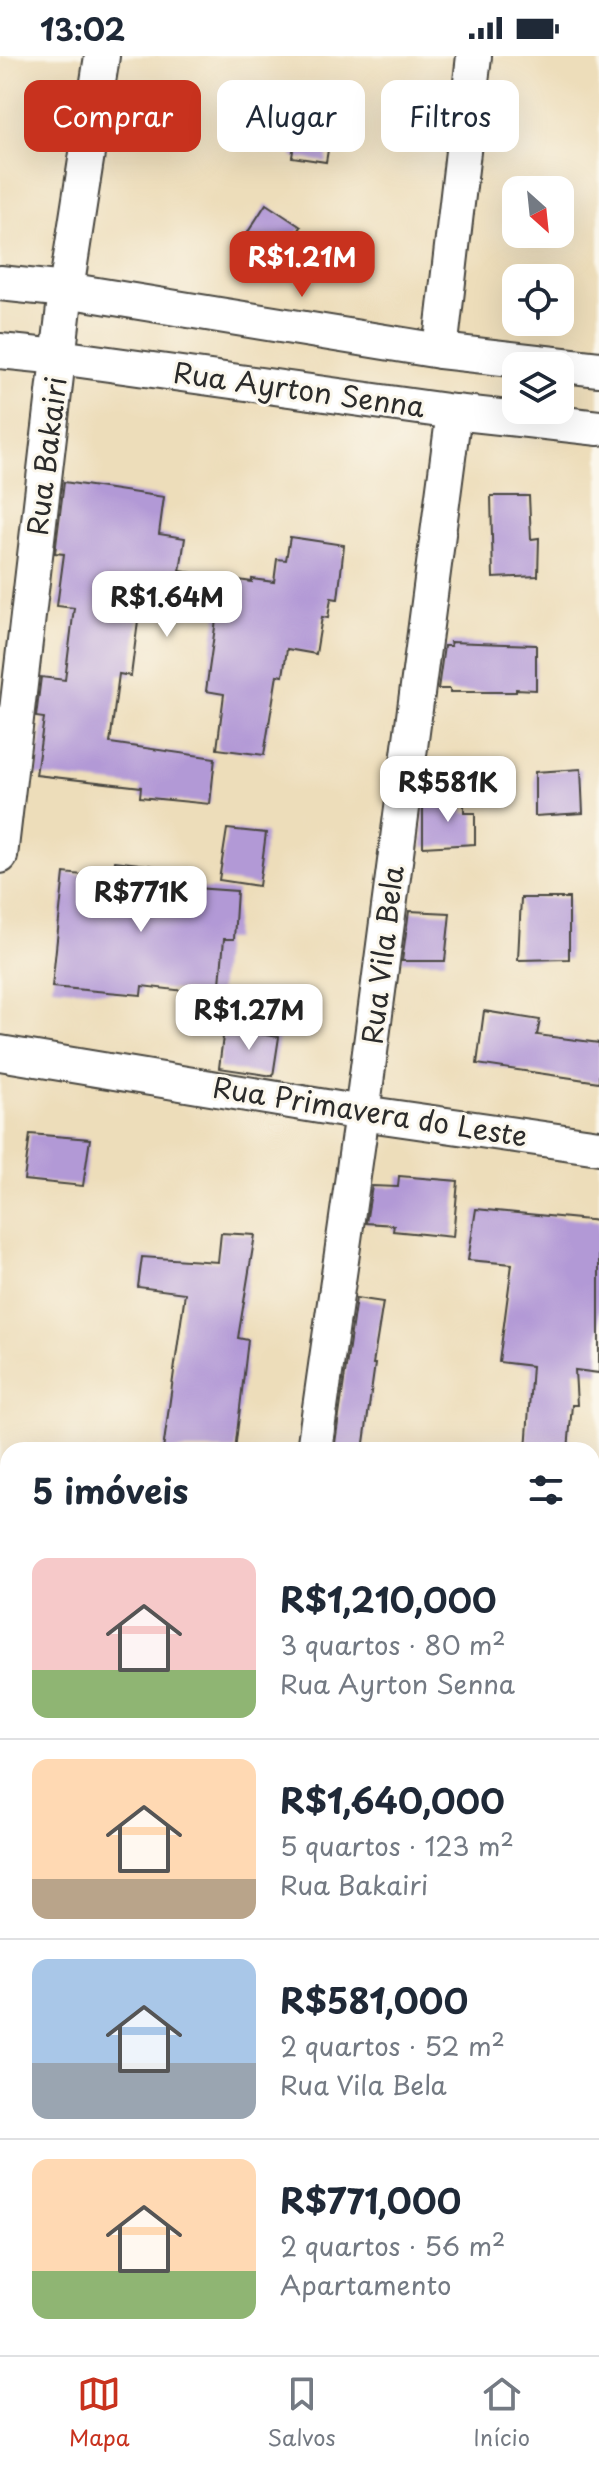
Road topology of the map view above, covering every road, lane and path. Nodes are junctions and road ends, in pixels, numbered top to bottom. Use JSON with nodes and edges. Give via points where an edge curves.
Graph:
{"nodes":[{"id":1,"x":102,"y":56,"type":"edge"},
{"id":2,"x":474,"y":56,"type":"edge"},
{"id":3,"x":0,"y":283,"type":"edge"},
{"id":4,"x":66,"y":290,"type":"junction"},
{"id":5,"x":0,"y":351,"type":"edge"},
{"id":6,"x":440,"y":351,"type":"junction"},
{"id":7,"x":59,"y":357,"type":"junction"},
{"id":8,"x":599,"y":369,"type":"edge"},
{"id":9,"x":454,"y":412,"type":"junction"},
{"id":10,"x":599,"y":428,"type":"edge"},
{"id":11,"x":0,"y":856,"type":"edge"},
{"id":12,"x":0,"y":1053,"type":"edge"},
{"id":13,"x":362,"y":1113,"type":"junction"},
{"id":14,"x":599,"y":1147,"type":"edge"},
{"id":15,"x":315,"y":1442,"type":"edge"}],
"edges":[{"from":1,"to":4,"type":"street","name":"Rua Bakairi"},
{"from":2,"to":6,"type":"street"},
{"from":3,"to":4,"type":"street"},
{"from":4,"to":6,"type":"street"},
{"from":4,"to":7,"type":"street","name":"Rua Bakairi"},
{"from":5,"to":7,"type":"street","name":"Rua Ayrton Senna"},
{"from":6,"to":8,"type":"street"},
{"from":7,"to":9,"type":"street","name":"Rua Ayrton Senna"},
{"from":7,"to":11,"type":"street","name":"Rua Bakairi"},
{"from":9,"to":10,"type":"street","name":"Rua Ayrton Senna"},
{"from":9,"to":13,"type":"street","name":"Rua Vila Bela"},
{"from":12,"to":13,"type":"street","name":"Rua Primavera do Leste"},
{"from":13,"to":14,"type":"street","name":"Rua Primavera do Leste"},
{"from":13,"to":15,"type":"street","name":"Rua Vila Bela"}]}
